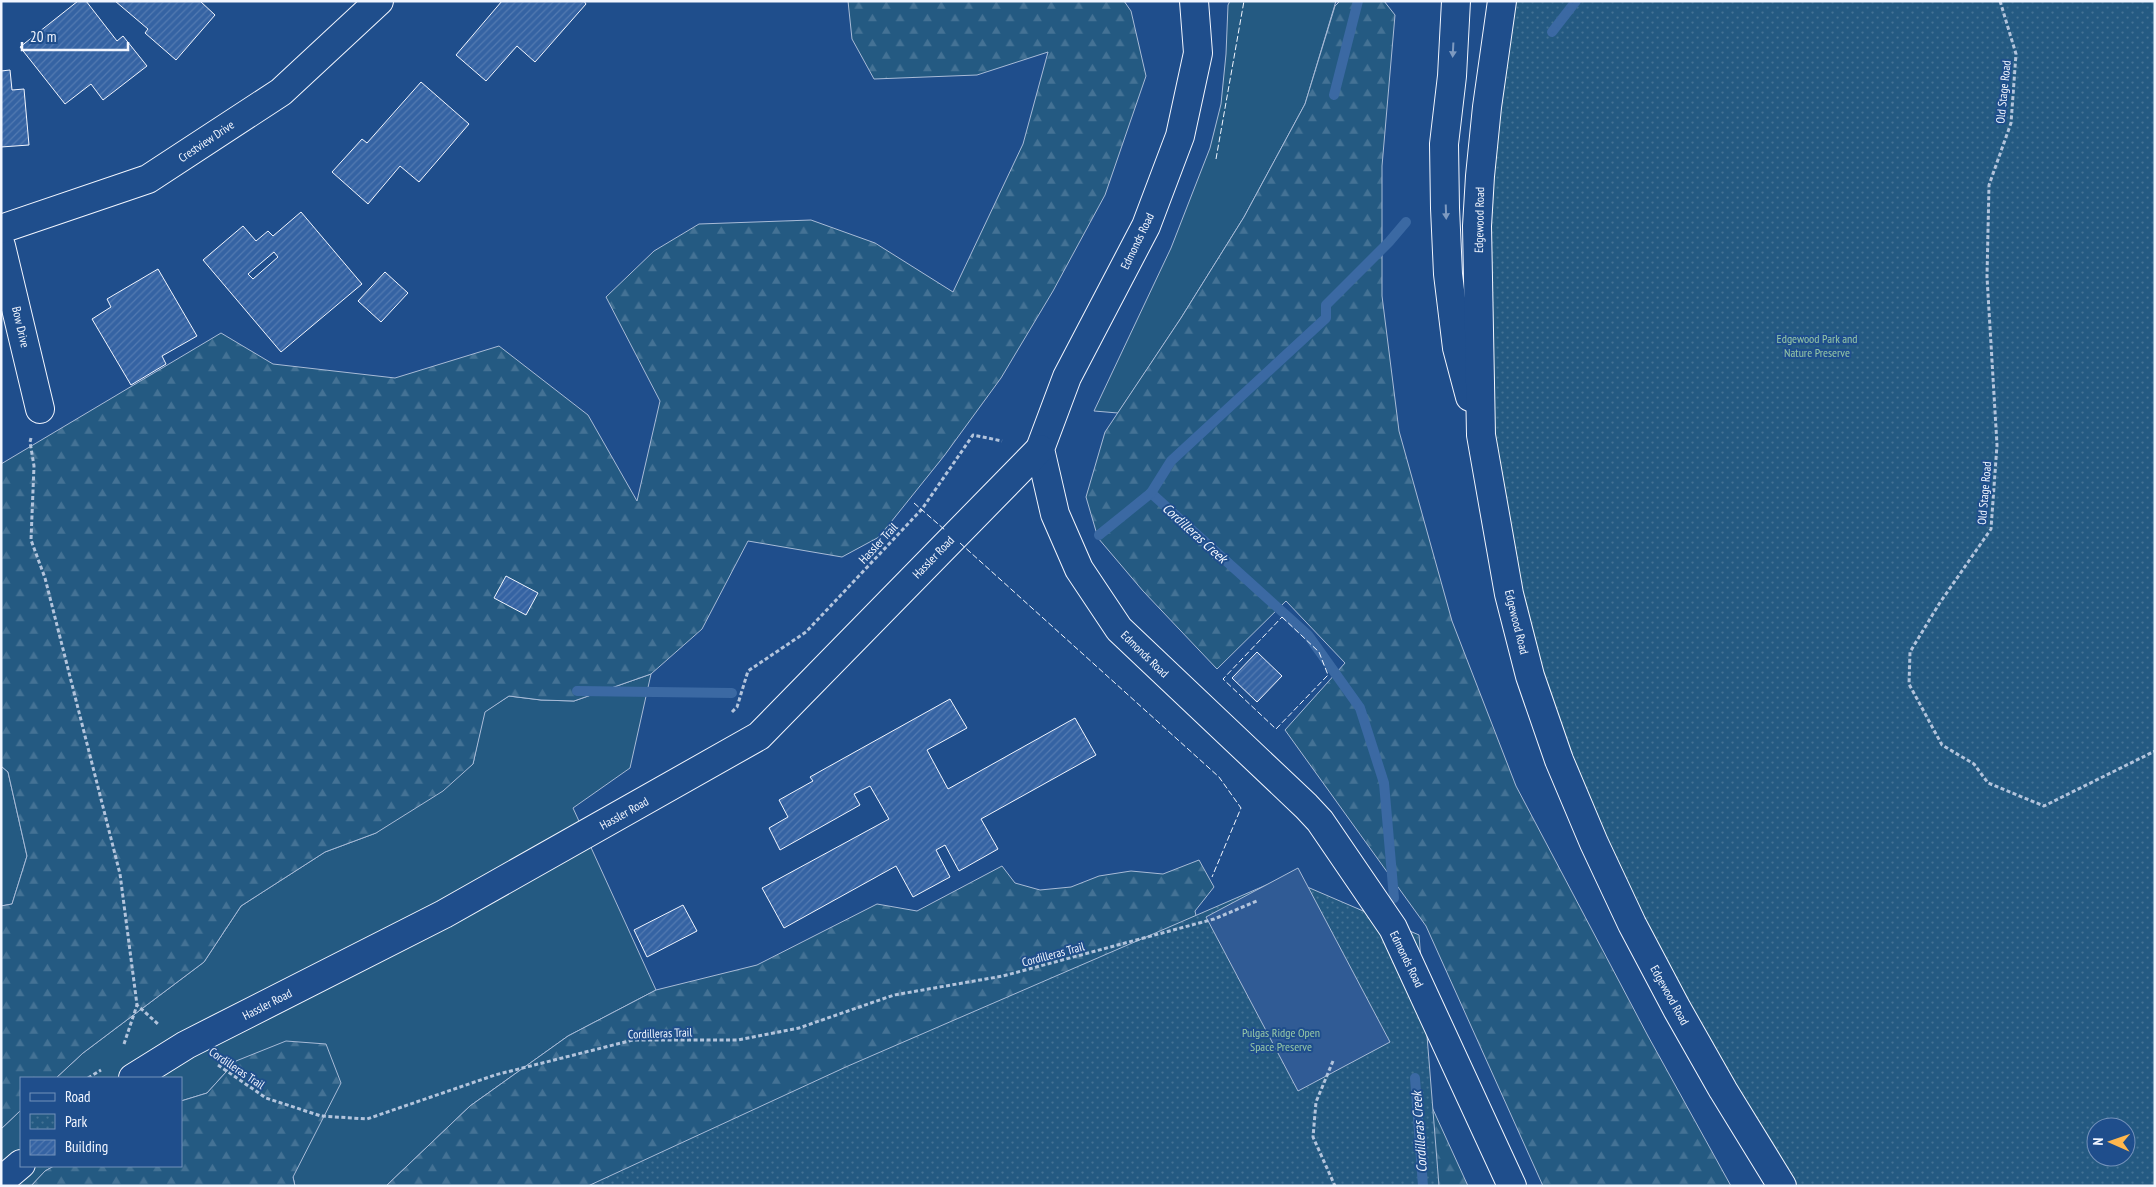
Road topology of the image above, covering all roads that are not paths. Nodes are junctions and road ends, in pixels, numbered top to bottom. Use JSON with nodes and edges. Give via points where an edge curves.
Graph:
{"nodes":[{"id":1,"x":379,"y":1,"type":"edge"},
{"id":2,"x":1194,"y":1,"type":"edge"},
{"id":3,"x":1456,"y":1,"type":"edge"},
{"id":4,"x":1502,"y":1,"type":"edge"},
{"id":5,"x":1,"y":229,"type":"edge"},
{"id":6,"x":1,"y":246,"type":"edge"},
{"id":7,"x":40,"y":409,"type":"road end"},
{"id":8,"x":1480,"y":435,"type":"junction"},
{"id":9,"x":1040,"y":449,"type":"junction"},
{"id":10,"x":134,"y":1077,"type":"edge"},
{"id":11,"x":20,"y":1165,"type":"edge"},
{"id":12,"x":1,"y":1180,"type":"edge"},
{"id":13,"x":1512,"y":1186,"type":"edge"},
{"id":14,"x":1782,"y":1186,"type":"edge"}],
"edges":[{"from":1,"to":5,"type":"street","name":"Crestview Drive","via":[[281,92],[148,179]]},
{"from":2,"to":9,"type":"street","name":"Edmonds Road","via":[[1198,53],[1180,136],[1146,226],[1067,377]]},
{"from":3,"to":8,"type":"street","one_way":true,"via":[[1444,144],[1448,274],[1457,348]]},
{"from":4,"to":8,"type":"street","name":"Edgewood Road","via":[[1487,107],[1477,226]]},
{"from":6,"to":7,"type":"street","name":"Bow Drive"},
{"from":8,"to":14,"type":"street","name":"Edgewood Road","via":[[1509,594],[1530,676],[1559,760],[1632,924],[1723,1090]]},
{"from":9,"to":10,"type":"street","name":"Hassler Road","via":[[759,736],[444,914],[178,1040]]},
{"from":9,"to":13,"type":"street","name":"Edmonds Road","via":[[1055,514],[1079,569],[1119,629],[1306,806],[1393,928]]},
{"from":11,"to":12,"type":"street"}]}
